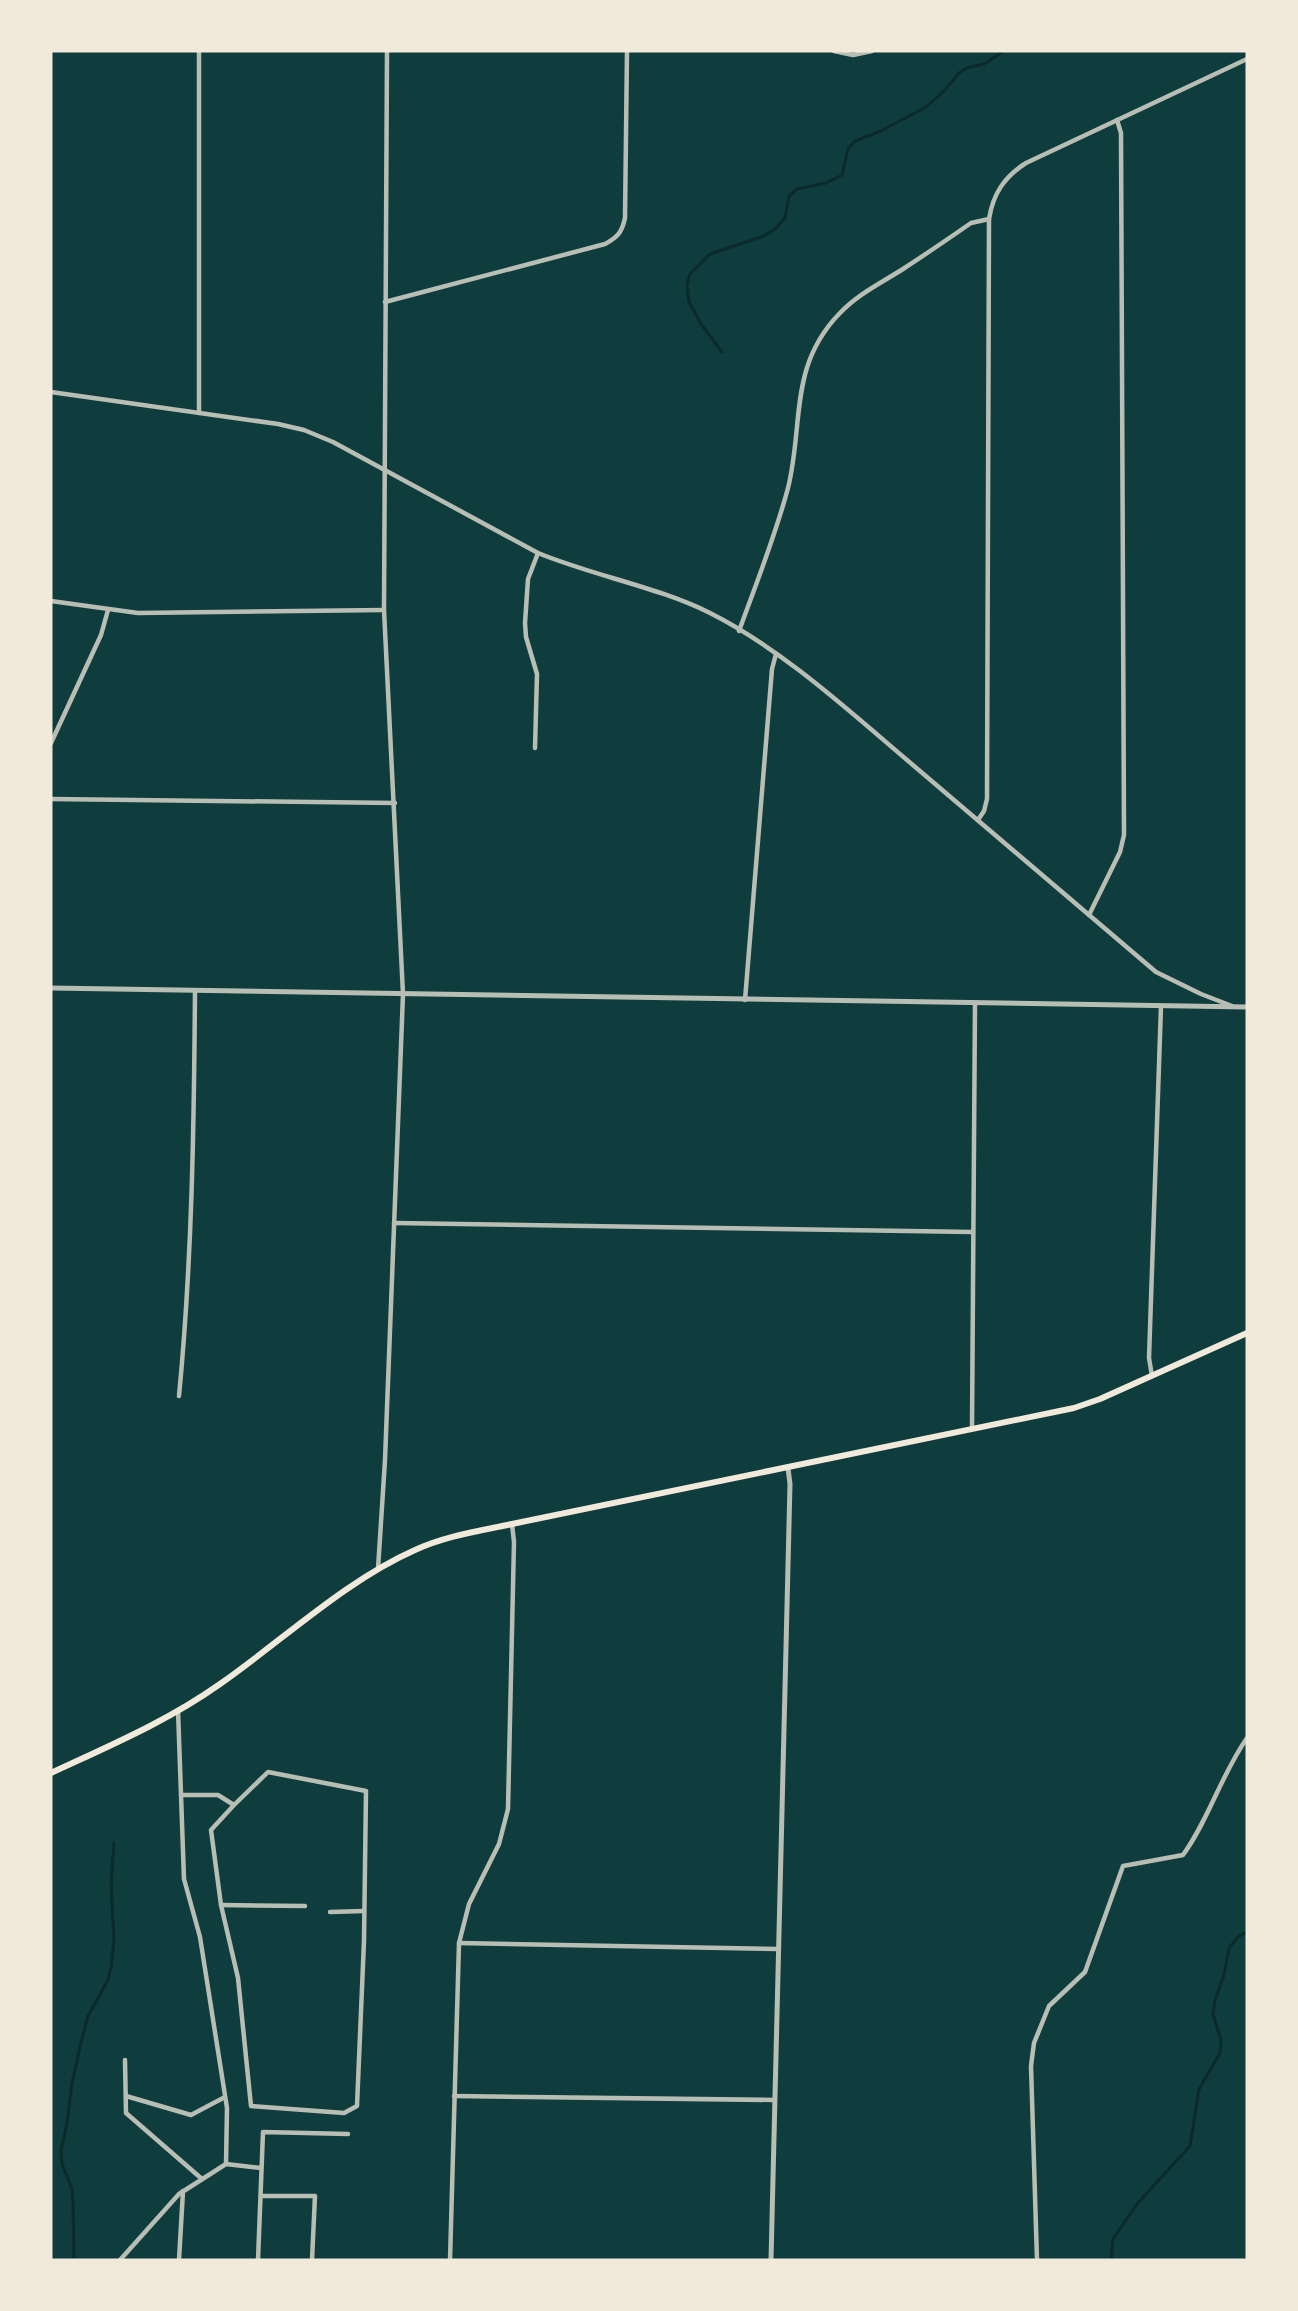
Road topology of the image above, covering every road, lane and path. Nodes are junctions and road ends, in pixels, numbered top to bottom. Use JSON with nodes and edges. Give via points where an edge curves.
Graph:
{"nodes":[{"id":1,"x":199,"y":51,"type":"edge"},
{"id":2,"x":387,"y":51,"type":"edge"},
{"id":3,"x":627,"y":51,"type":"edge"},
{"id":4,"x":834,"y":51,"type":"edge"},
{"id":5,"x":872,"y":51,"type":"edge"},
{"id":6,"x":1247,"y":59,"type":"edge"},
{"id":7,"x":1117,"y":120,"type":"junction"},
{"id":8,"x":989,"y":219,"type":"junction"},
{"id":9,"x":385,"y":302,"type":"junction"},
{"id":10,"x":51,"y":392,"type":"edge"},
{"id":11,"x":199,"y":413,"type":"junction"},
{"id":12,"x":385,"y":470,"type":"junction"},
{"id":13,"x":538,"y":553,"type":"junction"},
{"id":14,"x":51,"y":601,"type":"edge"},
{"id":15,"x":108,"y":610,"type":"junction"},
{"id":16,"x":384,"y":610,"type":"junction"},
{"id":17,"x":739,"y":630,"type":"junction"},
{"id":18,"x":776,"y":654,"type":"junction"},
{"id":19,"x":51,"y":743,"type":"edge"},
{"id":20,"x":536,"y":748,"type":"dead end"},
{"id":21,"x":51,"y":799,"type":"edge"},
{"id":22,"x":394,"y":803,"type":"junction"},
{"id":23,"x":978,"y":820,"type":"junction"},
{"id":24,"x":1089,"y":915,"type":"junction"},
{"id":25,"x":51,"y":988,"type":"edge"},
{"id":26,"x":195,"y":991,"type":"junction"},
{"id":27,"x":403,"y":994,"type":"junction"},
{"id":28,"x":745,"y":1000,"type":"junction"},
{"id":29,"x":975,"y":1003,"type":"junction"},
{"id":30,"x":1161,"y":1006,"type":"junction"},
{"id":31,"x":1233,"y":1007,"type":"junction"},
{"id":32,"x":1247,"y":1007,"type":"edge"},
{"id":33,"x":394,"y":1223,"type":"junction"},
{"id":34,"x":973,"y":1232,"type":"junction"},
{"id":35,"x":1247,"y":1333,"type":"edge"},
{"id":36,"x":1152,"y":1376,"type":"junction"},
{"id":37,"x":179,"y":1396,"type":"dead end"},
{"id":38,"x":973,"y":1430,"type":"junction"},
{"id":39,"x":788,"y":1468,"type":"junction"},
{"id":40,"x":512,"y":1524,"type":"junction"},
{"id":41,"x":378,"y":1569,"type":"junction"},
{"id":42,"x":178,"y":1710,"type":"junction"},
{"id":43,"x":1247,"y":1738,"type":"edge"},
{"id":44,"x":51,"y":1773,"type":"edge"},
{"id":45,"x":181,"y":1795,"type":"junction"},
{"id":46,"x":234,"y":1805,"type":"junction"},
{"id":47,"x":221,"y":1905,"type":"junction"},
{"id":48,"x":305,"y":1906,"type":"dead end"},
{"id":49,"x":364,"y":1911,"type":"junction"},
{"id":50,"x":330,"y":1912,"type":"dead end"},
{"id":51,"x":459,"y":1943,"type":"junction"},
{"id":52,"x":778,"y":1949,"type":"junction"},
{"id":53,"x":125,"y":2060,"type":"dead end"},
{"id":54,"x":126,"y":2096,"type":"junction"},
{"id":55,"x":454,"y":2096,"type":"junction"},
{"id":56,"x":225,"y":2097,"type":"junction"},
{"id":57,"x":774,"y":2100,"type":"junction"},
{"id":58,"x":348,"y":2134,"type":"dead end"},
{"id":59,"x":226,"y":2164,"type":"junction"},
{"id":60,"x":261,"y":2168,"type":"junction"},
{"id":61,"x":202,"y":2180,"type":"junction"},
{"id":62,"x":183,"y":2192,"type":"junction"},
{"id":63,"x":262,"y":2196,"type":"junction"},
{"id":64,"x":120,"y":2260,"type":"edge"},
{"id":65,"x":179,"y":2260,"type":"edge"},
{"id":66,"x":258,"y":2260,"type":"edge"},
{"id":67,"x":312,"y":2260,"type":"edge"},
{"id":68,"x":450,"y":2260,"type":"edge"},
{"id":69,"x":771,"y":2260,"type":"edge"},
{"id":70,"x":1037,"y":2260,"type":"edge"}],
"edges":[{"from":1,"to":11,"type":"street"},
{"from":2,"to":9,"type":"street"},
{"from":3,"to":9,"type":"street","via":[[625,218],[616,238]]},
{"from":4,"to":5,"type":"street","via":[[853,55]]},
{"from":6,"to":7,"type":"street"},
{"from":7,"to":8,"type":"street","via":[[1016,170],[997,192]]},
{"from":7,"to":24,"type":"street","via":[[1121,133],[1124,835],[1120,852]]},
{"from":8,"to":17,"type":"street","via":[[971,224],[863,293],[839,314],[820,339],[800,388],[788,488]]},
{"from":8,"to":23,"type":"street","via":[[987,799]]},
{"from":9,"to":12,"type":"street"},
{"from":10,"to":11,"type":"street"},
{"from":11,"to":12,"type":"street","via":[[304,430]]},
{"from":12,"to":13,"type":"street"},
{"from":12,"to":16,"type":"street"},
{"from":13,"to":17,"type":"street","via":[[687,603]]},
{"from":13,"to":20,"type":"street","via":[[528,579],[525,623],[537,674]]},
{"from":14,"to":15,"type":"street"},
{"from":15,"to":16,"type":"street"},
{"from":15,"to":19,"type":"street","via":[[101,635]]},
{"from":16,"to":22,"type":"street"},
{"from":17,"to":18,"type":"street"},
{"from":18,"to":23,"type":"street"},
{"from":18,"to":28,"type":"street"},
{"from":21,"to":22,"type":"street"},
{"from":22,"to":27,"type":"street"},
{"from":23,"to":24,"type":"street"},
{"from":24,"to":31,"type":"street","via":[[1156,972]]},
{"from":25,"to":26,"type":"street"},
{"from":26,"to":27,"type":"street"},
{"from":26,"to":37,"type":"street","via":[[185,1337]]},
{"from":27,"to":28,"type":"street"},
{"from":27,"to":33,"type":"street"},
{"from":28,"to":29,"type":"street"},
{"from":29,"to":30,"type":"street"},
{"from":29,"to":34,"type":"street"},
{"from":30,"to":31,"type":"street"},
{"from":30,"to":36,"type":"street","via":[[1149,1358]]},
{"from":31,"to":32,"type":"street"},
{"from":33,"to":34,"type":"street"},
{"from":33,"to":41,"type":"street"},
{"from":34,"to":38,"type":"street"},
{"from":35,"to":36,"type":"main road"},
{"from":36,"to":38,"type":"main road","via":[[1074,1408]]},
{"from":38,"to":39,"type":"main road"},
{"from":39,"to":40,"type":"main road"},
{"from":39,"to":52,"type":"street"},
{"from":40,"to":41,"type":"main road","via":[[443,1539]]},
{"from":40,"to":51,"type":"street","via":[[508,1809],[499,1844],[469,1904]]},
{"from":41,"to":42,"type":"main road"},
{"from":42,"to":44,"type":"main road"},
{"from":42,"to":45,"type":"street"},
{"from":43,"to":70,"type":"street","via":[[1183,1855],[1123,1866],[1085,1972],[1049,2006],[1041,2020],[1031,2066]]},
{"from":45,"to":46,"type":"street","via":[[218,1795]]},
{"from":45,"to":56,"type":"street","via":[[184,1879],[200,1937]]},
{"from":46,"to":47,"type":"street","via":[[211,1830]]},
{"from":46,"to":49,"type":"street","via":[[268,1772],[366,1791]]},
{"from":47,"to":48,"type":"street"},
{"from":47,"to":49,"type":"street","via":[[238,1978],[250,2106],[344,2113],[357,2106]]},
{"from":49,"to":50,"type":"street"},
{"from":51,"to":52,"type":"street"},
{"from":51,"to":55,"type":"street"},
{"from":52,"to":57,"type":"street"},
{"from":53,"to":54,"type":"street"},
{"from":54,"to":56,"type":"street","via":[[191,2115]]},
{"from":54,"to":61,"type":"street","via":[[126,2112]]},
{"from":55,"to":57,"type":"street"},
{"from":55,"to":68,"type":"street"},
{"from":56,"to":59,"type":"street"},
{"from":57,"to":69,"type":"street"},
{"from":58,"to":60,"type":"street","via":[[263,2132]]},
{"from":59,"to":60,"type":"street"},
{"from":59,"to":61,"type":"street"},
{"from":60,"to":63,"type":"street"},
{"from":61,"to":62,"type":"street"},
{"from":62,"to":64,"type":"street"},
{"from":62,"to":65,"type":"street"},
{"from":63,"to":66,"type":"street"},
{"from":63,"to":67,"type":"street","via":[[315,2196]]}]}
